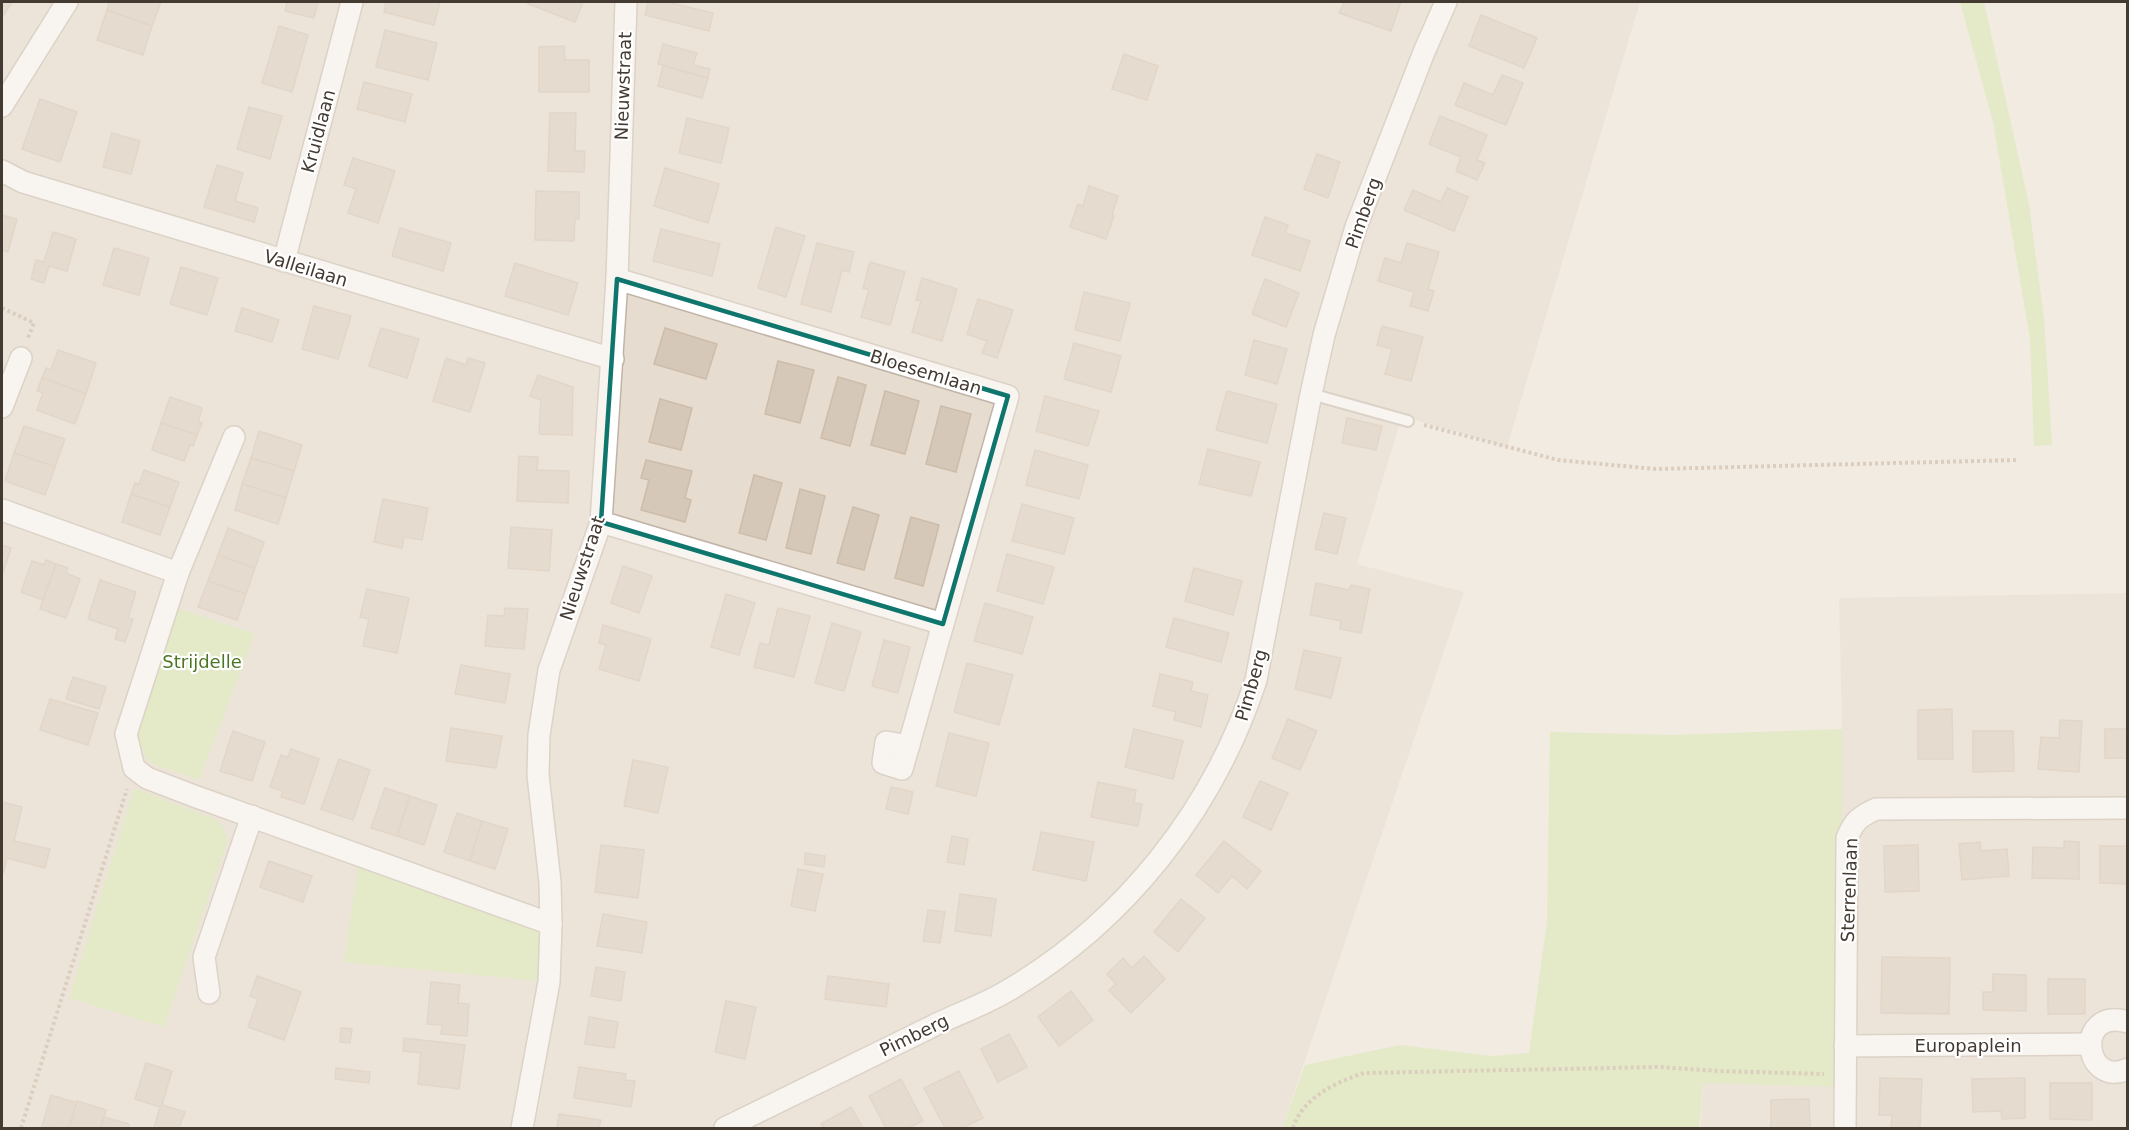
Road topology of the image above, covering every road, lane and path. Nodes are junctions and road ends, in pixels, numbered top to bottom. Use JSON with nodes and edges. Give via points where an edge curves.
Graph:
{"nodes":[{"id":1,"x":67,"y":2,"type":"edge"},
{"id":2,"x":352,"y":2,"type":"edge"},
{"id":3,"x":626,"y":2,"type":"edge"},
{"id":4,"x":1446,"y":2,"type":"edge"},
{"id":5,"x":2,"y":106,"type":"edge"},
{"id":6,"x":2,"y":171,"type":"edge"},
{"id":7,"x":284,"y":261,"type":"junction"},
{"id":8,"x":617,"y":279,"type":"junction"},
{"id":9,"x":2,"y":308,"type":"edge"},
{"id":10,"x":21,"y":358,"type":"joint"},
{"id":11,"x":613,"y":359,"type":"junction"},
{"id":12,"x":1311,"y":394,"type":"junction"},
{"id":13,"x":2,"y":407,"type":"edge"},
{"id":14,"x":1408,"y":421,"type":"joint"},
{"id":15,"x":234,"y":436,"type":"dead end"},
{"id":16,"x":2018,"y":460,"type":"dead end"},
{"id":17,"x":2,"y":510,"type":"edge"},
{"id":18,"x":601,"y":522,"type":"junction"},
{"id":19,"x":178,"y":573,"type":"junction"},
{"id":20,"x":943,"y":624,"type":"junction"},
{"id":21,"x":909,"y":746,"type":"dead end"},
{"id":22,"x":134,"y":768,"type":"junction"},
{"id":23,"x":2127,"y":808,"type":"edge"},
{"id":24,"x":252,"y":816,"type":"junction"},
{"id":25,"x":551,"y":924,"type":"junction"},
{"id":26,"x":209,"y":993,"type":"dead end"},
{"id":27,"x":2127,"y":1022,"type":"edge"},
{"id":28,"x":2090,"y":1044,"type":"junction"},
{"id":29,"x":1845,"y":1046,"type":"junction"},
{"id":30,"x":2127,"y":1069,"type":"edge"},
{"id":31,"x":1845,"y":1075,"type":"junction"},
{"id":32,"x":21,"y":1128,"type":"edge"},
{"id":33,"x":522,"y":1128,"type":"edge"},
{"id":34,"x":726,"y":1128,"type":"edge"},
{"id":35,"x":1293,"y":1128,"type":"edge"},
{"id":36,"x":1845,"y":1128,"type":"edge"}],
"edges":[{"from":1,"to":5,"type":"street"},
{"from":2,"to":7,"type":"street","name":"Kruidlaan"},
{"from":3,"to":8,"type":"street","name":"Nieuwstraat"},
{"from":4,"to":12,"type":"street","name":"Pimberg","via":[[1356,227]]},
{"from":6,"to":7,"type":"street","name":"Valleilaan","via":[[23,182]]},
{"from":7,"to":11,"type":"street","name":"Valleilaan"},
{"from":8,"to":11,"type":"street","name":"Nieuwstraat"},
{"from":8,"to":20,"type":"street","name":"Bloesemlaan","via":[[1008,396]]},
{"from":9,"to":10,"type":"path","via":[[34,323]]},
{"from":10,"to":13,"type":"street"},
{"from":11,"to":18,"type":"street","name":"Nieuwstraat"},
{"from":12,"to":14,"type":"lane"},
{"from":12,"to":34,"type":"street","name":"Pimberg","via":[[1256,680],[1225,759],[1162,857],[1117,906],[1059,956],[1006,992]]},
{"from":14,"to":16,"type":"path","via":[[1558,460],[1656,469]]},
{"from":15,"to":19,"type":"street"},
{"from":17,"to":19,"type":"street"},
{"from":18,"to":20,"type":"street"},
{"from":18,"to":25,"type":"street","name":"Nieuwstraat","via":[[549,670],[539,735],[538,775]]},
{"from":19,"to":22,"type":"street","via":[[126,734]]},
{"from":20,"to":21,"type":"street","name":"Bloesemlaan","via":[[902,769],[883,763],[886,742]]},
{"from":22,"to":24,"type":"street","via":[[147,778]]},
{"from":22,"to":32,"type":"path"},
{"from":23,"to":29,"type":"street","name":"Sterrenlaan","via":[[1876,809],[1863,815],[1853,824],[1848,838]]},
{"from":24,"to":25,"type":"street"},
{"from":24,"to":26,"type":"street","via":[[204,957]]},
{"from":25,"to":33,"type":"street","name":"Nieuwstraat","via":[[549,982]]},
{"from":27,"to":28,"type":"street","via":[[2104,1022],[2092,1035]]},
{"from":28,"to":29,"type":"street","name":"Europaplein"},
{"from":28,"to":30,"type":"street","via":[[2090,1052],[2100,1067],[2115,1072]]},
{"from":29,"to":31,"type":"street","name":"Sterrenlaan"},
{"from":31,"to":35,"type":"path","via":[[1659,1066],[1364,1073],[1346,1079],[1309,1102]]},
{"from":31,"to":36,"type":"street","name":"Sterrenlaan"}]}
